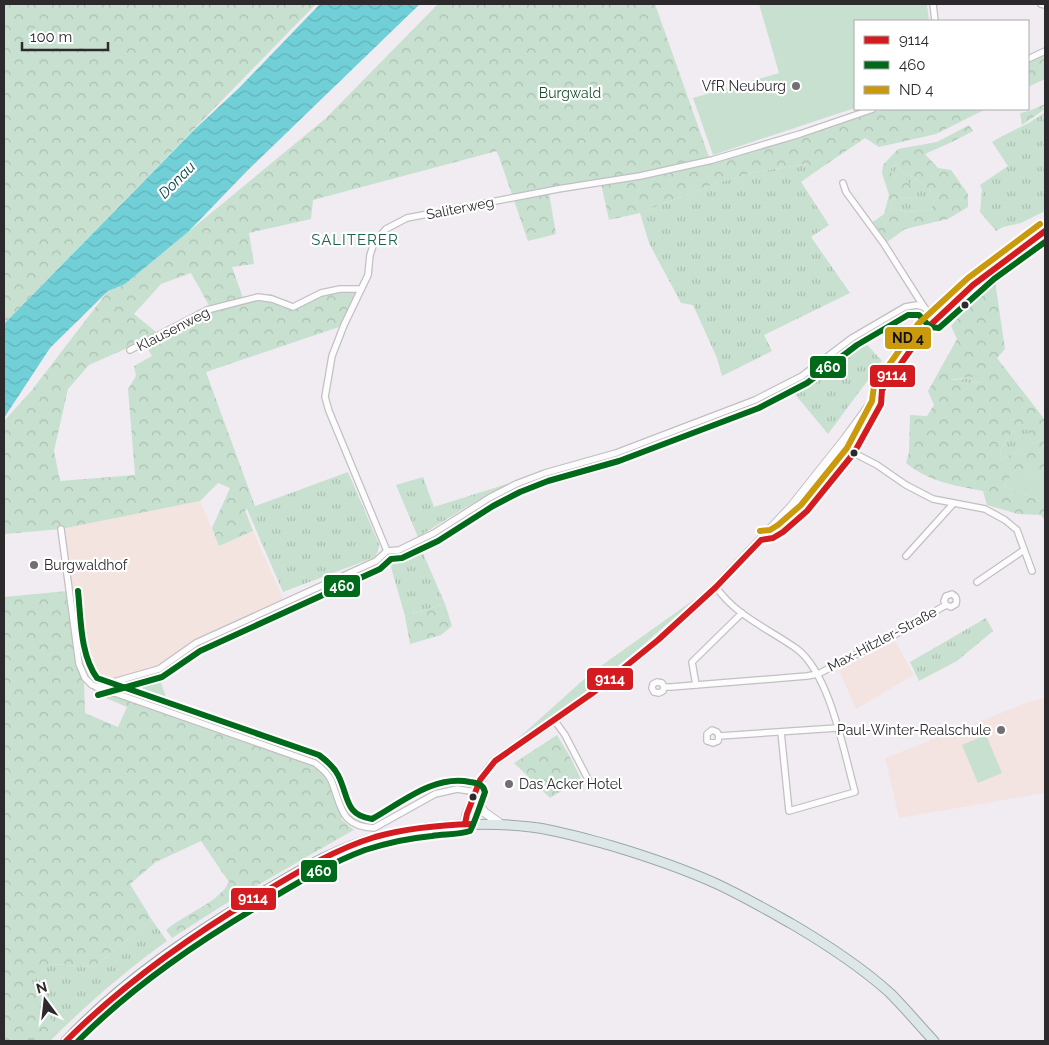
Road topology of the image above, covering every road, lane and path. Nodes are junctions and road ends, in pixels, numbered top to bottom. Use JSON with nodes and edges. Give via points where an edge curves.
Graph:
{"nodes":[{"id":1,"x":933,"y":4,"type":"edge"},
{"id":2,"x":1041,"y":4,"type":"edge"},
{"id":3,"x":1045,"y":5,"type":"edge"},
{"id":4,"x":935,"y":20,"type":"edge"},
{"id":5,"x":1045,"y":51,"type":"edge"},
{"id":6,"x":1029,"y":59,"type":"edge"},
{"id":7,"x":870,"y":110,"type":"edge"},
{"id":8,"x":843,"y":183,"type":"dead end"},
{"id":9,"x":1045,"y":231,"type":"edge"},
{"id":10,"x":360,"y":289,"type":"junction"},
{"id":11,"x":924,"y":307,"type":"junction"},
{"id":12,"x":935,"y":320,"type":"junction"},
{"id":13,"x":130,"y":350,"type":"dead end"},
{"id":14,"x":882,"y":390,"type":"junction"},
{"id":15,"x":854,"y":453,"type":"junction"},
{"id":16,"x":953,"y":504,"type":"junction"},
{"id":17,"x":61,"y":529,"type":"dead end"},
{"id":18,"x":761,"y":540,"type":"junction"},
{"id":19,"x":1024,"y":550,"type":"junction"},
{"id":20,"x":388,"y":551,"type":"junction"},
{"id":21,"x":906,"y":556,"type":"dead end"},
{"id":22,"x":1032,"y":571,"type":"dead end"},
{"id":23,"x":977,"y":582,"type":"dead end"},
{"id":24,"x":716,"y":586,"type":"junction"},
{"id":25,"x":946,"y":605,"type":"dead end"},
{"id":26,"x":742,"y":613,"type":"junction"},
{"id":27,"x":818,"y":674,"type":"junction"},
{"id":28,"x":696,"y":685,"type":"junction"},
{"id":29,"x":96,"y":687,"type":"junction"},
{"id":30,"x":664,"y":687,"type":"dead end"},
{"id":31,"x":555,"y":721,"type":"junction"},
{"id":32,"x":837,"y":728,"type":"junction"},
{"id":33,"x":781,"y":732,"type":"junction"},
{"id":34,"x":720,"y":736,"type":"dead end"},
{"id":35,"x":589,"y":781,"type":"dead end"},
{"id":36,"x":475,"y":794,"type":"junction"},
{"id":37,"x":469,"y":824,"type":"junction"},
{"id":38,"x":501,"y":824,"type":"junction"},
{"id":39,"x":66,"y":1041,"type":"edge"},
{"id":40,"x":934,"y":1041,"type":"edge"}],
"edges":[{"from":1,"to":4,"type":"street"},
{"from":2,"to":3,"type":"street"},
{"from":5,"to":6,"type":"street"},
{"from":7,"to":10,"type":"street","name":"Saliterweg","via":[[712,160],[407,218],[386,229],[374,243],[368,275]]},
{"from":8,"to":11,"type":"street"},
{"from":9,"to":12,"type":"main road","via":[[988,272]]},
{"from":10,"to":13,"type":"street","name":"Klausenweg","via":[[321,293],[293,307],[258,297],[207,310]]},
{"from":10,"to":20,"type":"street","name":"Saliterweg","via":[[332,356],[326,397]]},
{"from":11,"to":12,"type":"street"},
{"from":11,"to":20,"type":"street","via":[[905,307],[852,338],[802,376],[755,400],[616,453],[516,484],[434,533],[399,550]]},
{"from":12,"to":14,"type":"main road"},
{"from":14,"to":15,"type":"street","via":[[881,404]]},
{"from":14,"to":18,"type":"main road","via":[[803,492]]},
{"from":15,"to":16,"type":"street","via":[[933,499]]},
{"from":15,"to":18,"type":"street","via":[[807,511],[783,532]]},
{"from":16,"to":19,"type":"street","via":[[985,509],[1005,520],[1017,530]]},
{"from":16,"to":21,"type":"street"},
{"from":17,"to":29,"type":"street","via":[[79,664],[85,678]]},
{"from":18,"to":24,"type":"main road"},
{"from":19,"to":22,"type":"street"},
{"from":19,"to":23,"type":"street"},
{"from":20,"to":29,"type":"street","via":[[376,561],[196,643],[159,669]]},
{"from":24,"to":26,"type":"street","via":[[725,600]]},
{"from":24,"to":31,"type":"main road","via":[[658,640]]},
{"from":25,"to":27,"type":"street","name":"Max-Hitzler-Straße"},
{"from":26,"to":27,"type":"street","via":[[798,650]]},
{"from":26,"to":28,"type":"street","via":[[692,662]]},
{"from":27,"to":28,"type":"street","name":"Max-Hitzler-Straße"},
{"from":27,"to":32,"type":"street"},
{"from":28,"to":30,"type":"street","name":"Max-Hitzler-Straße"},
{"from":29,"to":36,"type":"street","via":[[315,763],[331,780],[343,813],[363,827],[374,828],[435,794],[457,789]]},
{"from":31,"to":35,"type":"street"},
{"from":31,"to":36,"type":"main road","via":[[495,761],[483,774]]},
{"from":32,"to":33,"type":"street"},
{"from":32,"to":33,"type":"street","via":[[855,792],[789,811]]},
{"from":33,"to":34,"type":"street"},
{"from":36,"to":37,"type":"main road"},
{"from":36,"to":38,"type":"main road","via":[[484,812]]},
{"from":37,"to":38,"type":"main road"},
{"from":37,"to":39,"type":"main road","via":[[379,837],[347,847],[302,869],[196,933],[106,1002]]},
{"from":38,"to":40,"type":"main road","via":[[558,831],[641,855],[737,894],[826,944],[860,968],[890,994]]}]}
